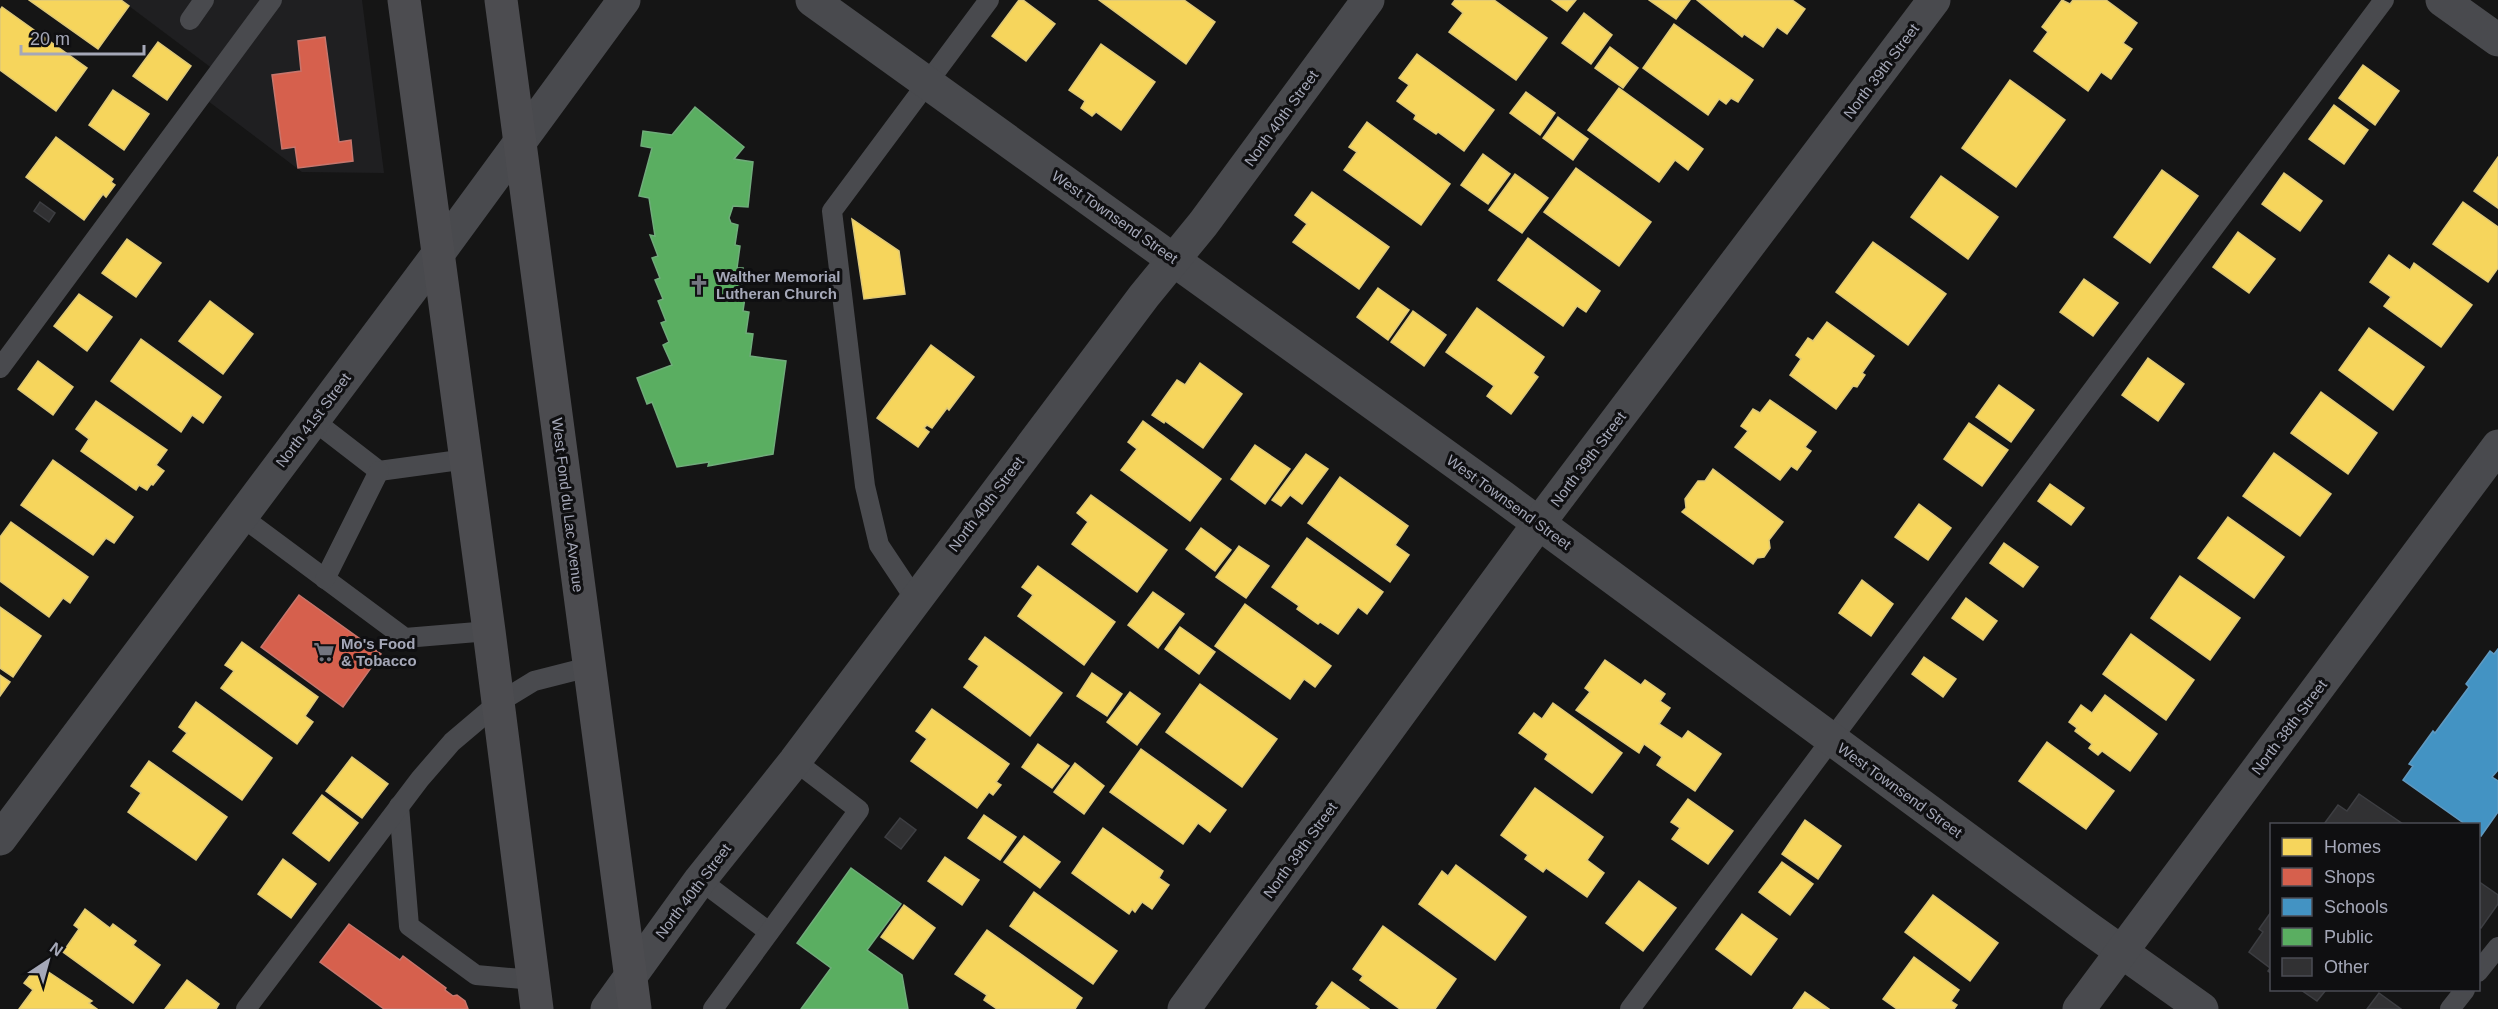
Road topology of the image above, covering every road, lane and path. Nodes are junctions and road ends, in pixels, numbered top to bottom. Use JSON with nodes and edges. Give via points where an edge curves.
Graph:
{"nodes":[{"id":1,"x":204,"y":0,"type":"edge"},
{"id":2,"x":272,"y":0,"type":"edge"},
{"id":3,"x":404,"y":0,"type":"edge"},
{"id":4,"x":501,"y":0,"type":"edge"},
{"id":5,"x":624,"y":0,"type":"edge"},
{"id":6,"x":812,"y":0,"type":"edge"},
{"id":7,"x":989,"y":0,"type":"edge"},
{"id":8,"x":1368,"y":0,"type":"edge"},
{"id":9,"x":1934,"y":0,"type":"edge"},
{"id":10,"x":2384,"y":0,"type":"edge"},
{"id":11,"x":2442,"y":0,"type":"edge"},
{"id":12,"x":190,"y":20,"type":"dead end"},
{"id":13,"x":2498,"y":40,"type":"edge"},
{"id":14,"x":927,"y":84,"type":"junction"},
{"id":15,"x":519,"y":143,"type":"junction"},
{"id":16,"x":438,"y":254,"type":"junction"},
{"id":17,"x":1173,"y":259,"type":"junction"},
{"id":18,"x":0,"y":368,"type":"edge"},
{"id":19,"x":313,"y":420,"type":"junction"},
{"id":20,"x":2498,"y":446,"type":"edge"},
{"id":21,"x":466,"y":459,"type":"junction"},
{"id":22,"x":379,"y":471,"type":"junction"},
{"id":23,"x":242,"y":516,"type":"junction"},
{"id":24,"x":1539,"y":524,"type":"junction"},
{"id":25,"x":325,"y":579,"type":"junction"},
{"id":26,"x":915,"y":599,"type":"junction"},
{"id":27,"x":489,"y":630,"type":"junction"},
{"id":28,"x":589,"y":667,"type":"junction"},
{"id":29,"x":498,"y":703,"type":"junction"},
{"id":30,"x":1830,"y":738,"type":"junction"},
{"id":31,"x":795,"y":762,"type":"junction"},
{"id":32,"x":399,"y":806,"type":"junction"},
{"id":33,"x":0,"y":839,"type":"edge"},
{"id":34,"x":700,"y":880,"type":"junction"},
{"id":35,"x":769,"y":932,"type":"junction"},
{"id":36,"x":2498,"y":947,"type":"edge"},
{"id":37,"x":2121,"y":952,"type":"junction"},
{"id":38,"x":2480,"y":970,"type":"edge"},
{"id":39,"x":631,"y":974,"type":"junction"},
{"id":40,"x":2464,"y":991,"type":"edge"},
{"id":41,"x":535,"y":995,"type":"edge"},
{"id":42,"x":246,"y":1009,"type":"edge"},
{"id":43,"x":607,"y":1009,"type":"edge"},
{"id":44,"x":635,"y":1009,"type":"edge"},
{"id":45,"x":713,"y":1009,"type":"edge"},
{"id":46,"x":1184,"y":1009,"type":"edge"},
{"id":47,"x":1630,"y":1009,"type":"edge"},
{"id":48,"x":2079,"y":1009,"type":"edge"},
{"id":49,"x":2202,"y":1009,"type":"edge"},
{"id":50,"x":2450,"y":1009,"type":"edge"}],
"edges":[{"from":1,"to":12,"type":"lane"},
{"from":2,"to":18,"type":"lane"},
{"from":3,"to":16,"type":"main road"},
{"from":4,"to":15,"type":"main road","name":"West Fond du Lac Avenue"},
{"from":5,"to":15,"type":"street","name":"North 41st Street"},
{"from":6,"to":14,"type":"street","name":"West Townsend Street"},
{"from":7,"to":14,"type":"lane"},
{"from":8,"to":17,"type":"street","name":"North 40th Street"},
{"from":9,"to":24,"type":"street","name":"North 39th Street"},
{"from":10,"to":30,"type":"lane"},
{"from":11,"to":13,"type":"street"},
{"from":14,"to":17,"type":"street","name":"West Townsend Street"},
{"from":14,"to":26,"type":"lane","via":[[832,211],[865,486],[879,545]]},
{"from":15,"to":16,"type":"street","name":"North 41st Street"},
{"from":15,"to":28,"type":"main road","name":"West Fond du Lac Avenue"},
{"from":16,"to":19,"type":"street","name":"North 41st Street"},
{"from":16,"to":21,"type":"main road"},
{"from":17,"to":24,"type":"street","name":"West Townsend Street"},
{"from":17,"to":26,"type":"street","name":"North 40th Street"},
{"from":19,"to":22,"type":"lane"},
{"from":19,"to":23,"type":"street","name":"North 41st Street"},
{"from":20,"to":37,"type":"street","name":"North 38th Street"},
{"from":21,"to":22,"type":"lane"},
{"from":21,"to":27,"type":"main road"},
{"from":22,"to":25,"type":"lane"},
{"from":23,"to":25,"type":"lane"},
{"from":23,"to":33,"type":"street","name":"North 41st Street"},
{"from":24,"to":30,"type":"street","name":"West Townsend Street"},
{"from":24,"to":46,"type":"street","name":"North 39th Street"},
{"from":25,"to":27,"type":"lane","via":[[405,638]]},
{"from":26,"to":31,"type":"street","name":"North 40th Street"},
{"from":27,"to":29,"type":"main road"},
{"from":28,"to":29,"type":"lane","via":[[534,681]]},
{"from":28,"to":39,"type":"main road","name":"West Fond du Lac Avenue"},
{"from":29,"to":32,"type":"lane","via":[[452,742]]},
{"from":29,"to":41,"type":"main road"},
{"from":30,"to":37,"type":"street","name":"West Townsend Street"},
{"from":30,"to":47,"type":"lane"},
{"from":31,"to":34,"type":"street","name":"North 40th Street"},
{"from":31,"to":35,"type":"lane","via":[[859,810]]},
{"from":32,"to":41,"type":"lane","via":[[409,926],[476,975]]},
{"from":32,"to":42,"type":"lane"},
{"from":34,"to":35,"type":"lane"},
{"from":34,"to":39,"type":"street","name":"North 40th Street"},
{"from":35,"to":45,"type":"lane"},
{"from":36,"to":38,"type":"lane"},
{"from":37,"to":48,"type":"street","name":"North 38th Street"},
{"from":37,"to":49,"type":"street","name":"West Townsend Street"},
{"from":39,"to":43,"type":"street","name":"North 40th Street"},
{"from":39,"to":44,"type":"main road","name":"West Fond du Lac Avenue"},
{"from":40,"to":50,"type":"lane"}]}
